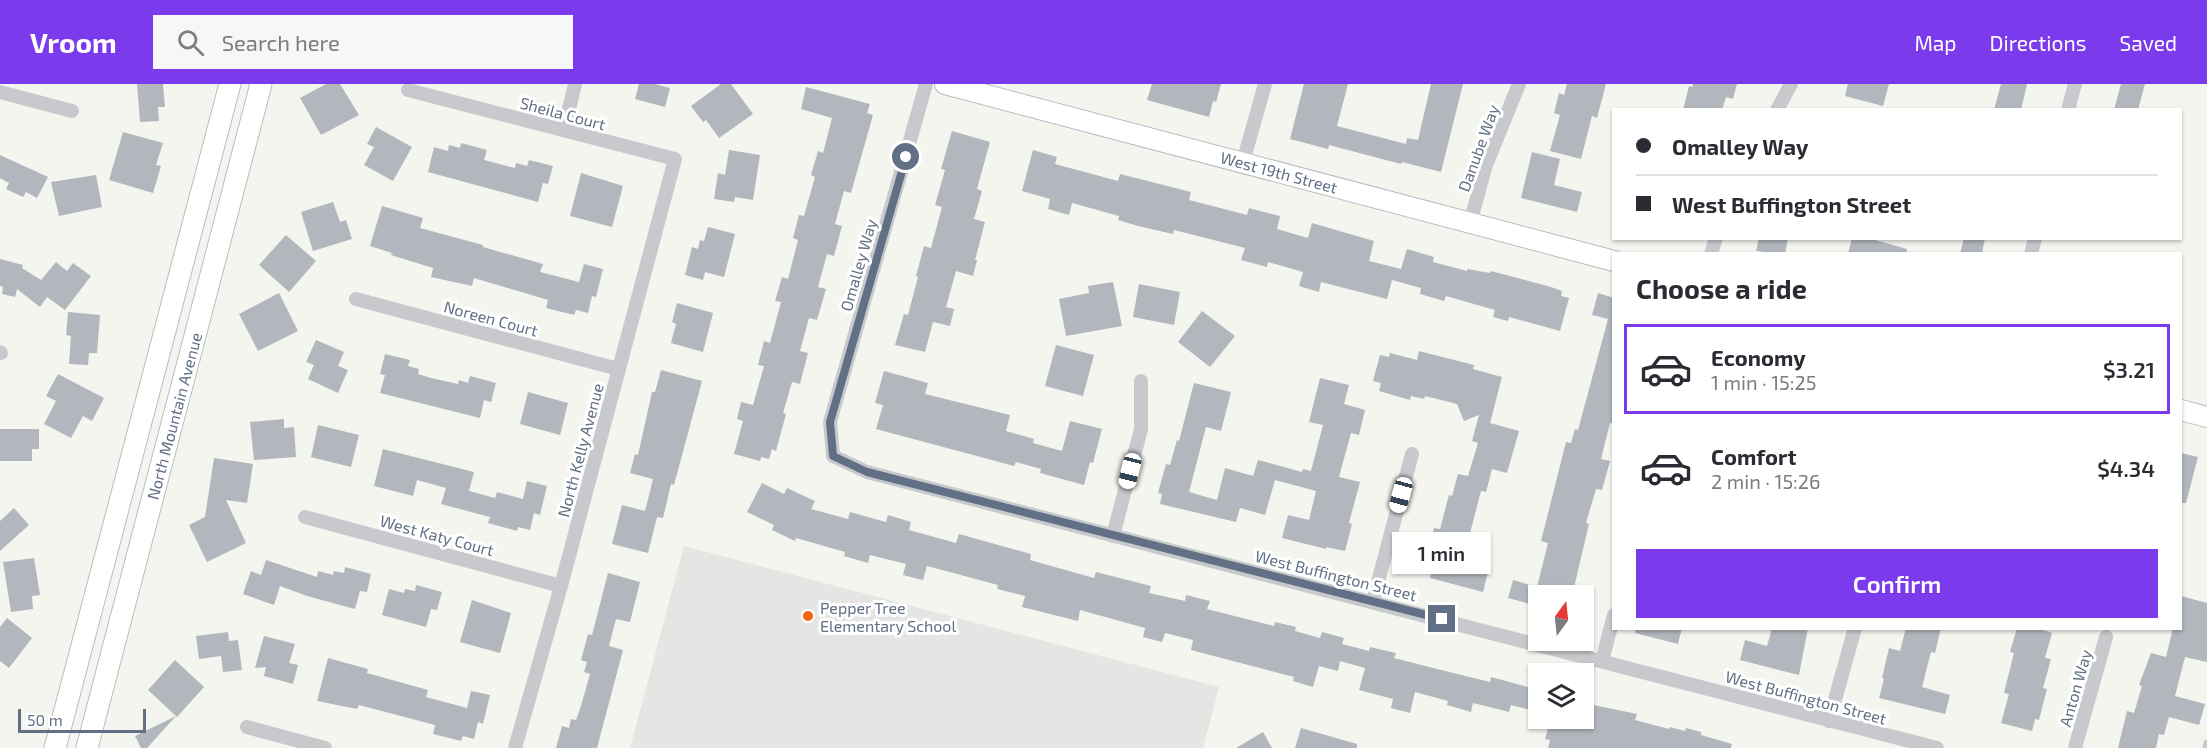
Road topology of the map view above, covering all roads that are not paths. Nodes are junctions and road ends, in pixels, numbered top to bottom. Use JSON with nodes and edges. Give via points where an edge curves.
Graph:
{"nodes":[{"id":1,"x":230,"y":84,"type":"edge"},
{"id":2,"x":261,"y":84,"type":"edge"},
{"id":3,"x":575,"y":84,"type":"edge"},
{"id":4,"x":926,"y":84,"type":"edge"},
{"id":5,"x":945,"y":84,"type":"edge"},
{"id":6,"x":1264,"y":84,"type":"edge"},
{"id":7,"x":1519,"y":84,"type":"edge"},
{"id":8,"x":1791,"y":84,"type":"edge"},
{"id":9,"x":2075,"y":84,"type":"edge"},
{"id":10,"x":408,"y":90,"type":"dead end"},
{"id":11,"x":0,"y":92,"type":"edge"},
{"id":12,"x":1777,"y":108,"type":"edge"},
{"id":13,"x":2069,"y":108,"type":"edge"},
{"id":14,"x":72,"y":111,"type":"dead end"},
{"id":15,"x":564,"y":130,"type":"junction"},
{"id":16,"x":675,"y":159,"type":"joint"},
{"id":17,"x":1243,"y":162,"type":"junction"},
{"id":18,"x":1470,"y":223,"type":"junction"},
{"id":19,"x":1612,"y":260,"type":"edge"},
{"id":20,"x":356,"y":299,"type":"dead end"},
{"id":21,"x":618,"y":369,"type":"junction"},
{"id":22,"x":1141,"y":381,"type":"dead end"},
{"id":23,"x":2182,"y":410,"type":"edge"},
{"id":24,"x":2207,"y":417,"type":"edge"},
{"id":25,"x":1412,"y":454,"type":"dead end"},
{"id":26,"x":833,"y":456,"type":"joint"},
{"id":27,"x":305,"y":517,"type":"dead end"},
{"id":28,"x":1113,"y":536,"type":"junction"},
{"id":29,"x":561,"y":586,"type":"junction"},
{"id":30,"x":1373,"y":601,"type":"junction"},
{"id":31,"x":1612,"y":623,"type":"edge"},
{"id":32,"x":1854,"y":630,"type":"edge"},
{"id":33,"x":2106,"y":637,"type":"dead end"},
{"id":34,"x":1602,"y":661,"type":"junction"},
{"id":35,"x":1829,"y":721,"type":"junction"},
{"id":36,"x":247,"y":727,"type":"dead end"},
{"id":37,"x":2207,"y":743,"type":"edge"},
{"id":38,"x":55,"y":748,"type":"edge"},
{"id":39,"x":87,"y":748,"type":"edge"},
{"id":40,"x":325,"y":748,"type":"edge"},
{"id":41,"x":515,"y":748,"type":"edge"},
{"id":42,"x":1933,"y":748,"type":"edge"},
{"id":43,"x":2075,"y":748,"type":"edge"},
{"id":44,"x":2206,"y":748,"type":"edge"}],
"edges":[{"from":1,"to":38,"type":"main road","name":"North Mountain Avenue"},
{"from":2,"to":39,"type":"main road","name":"North Mountain Avenue"},
{"from":3,"to":15,"type":"street"},
{"from":4,"to":26,"type":"street","name":"Omalley Way","via":[[830,422]]},
{"from":5,"to":17,"type":"main road","name":"West 19th Street"},
{"from":6,"to":17,"type":"street"},
{"from":7,"to":18,"type":"street","name":"Danube Way","via":[[1486,165]]},
{"from":8,"to":12,"type":"street"},
{"from":9,"to":13,"type":"street"},
{"from":10,"to":15,"type":"street","name":"Sheila Court"},
{"from":11,"to":14,"type":"street"},
{"from":15,"to":16,"type":"street","name":"Sheila Court"},
{"from":16,"to":21,"type":"street","name":"North Kelly Avenue"},
{"from":17,"to":18,"type":"main road","name":"West 19th Street"},
{"from":18,"to":19,"type":"main road","name":"West 19th Street"},
{"from":20,"to":21,"type":"street","name":"Noreen Court"},
{"from":21,"to":29,"type":"street","name":"North Kelly Avenue"},
{"from":22,"to":28,"type":"street","via":[[1140,429]]},
{"from":23,"to":24,"type":"main road"},
{"from":25,"to":30,"type":"street"},
{"from":26,"to":28,"type":"street","name":"West Buffington Street","via":[[867,472]]},
{"from":27,"to":29,"type":"street","name":"West Katy Court"},
{"from":28,"to":30,"type":"street","name":"West Buffington Street"},
{"from":29,"to":41,"type":"street","name":"North Kelly Avenue"},
{"from":30,"to":34,"type":"street","name":"West Buffington Street"},
{"from":31,"to":34,"type":"street"},
{"from":32,"to":35,"type":"street"},
{"from":33,"to":43,"type":"street","name":"Anton Way"},
{"from":34,"to":35,"type":"street","name":"West Buffington Street"},
{"from":35,"to":42,"type":"street","name":"West Buffington Street"},
{"from":36,"to":40,"type":"street"},
{"from":37,"to":44,"type":"lane"}]}
